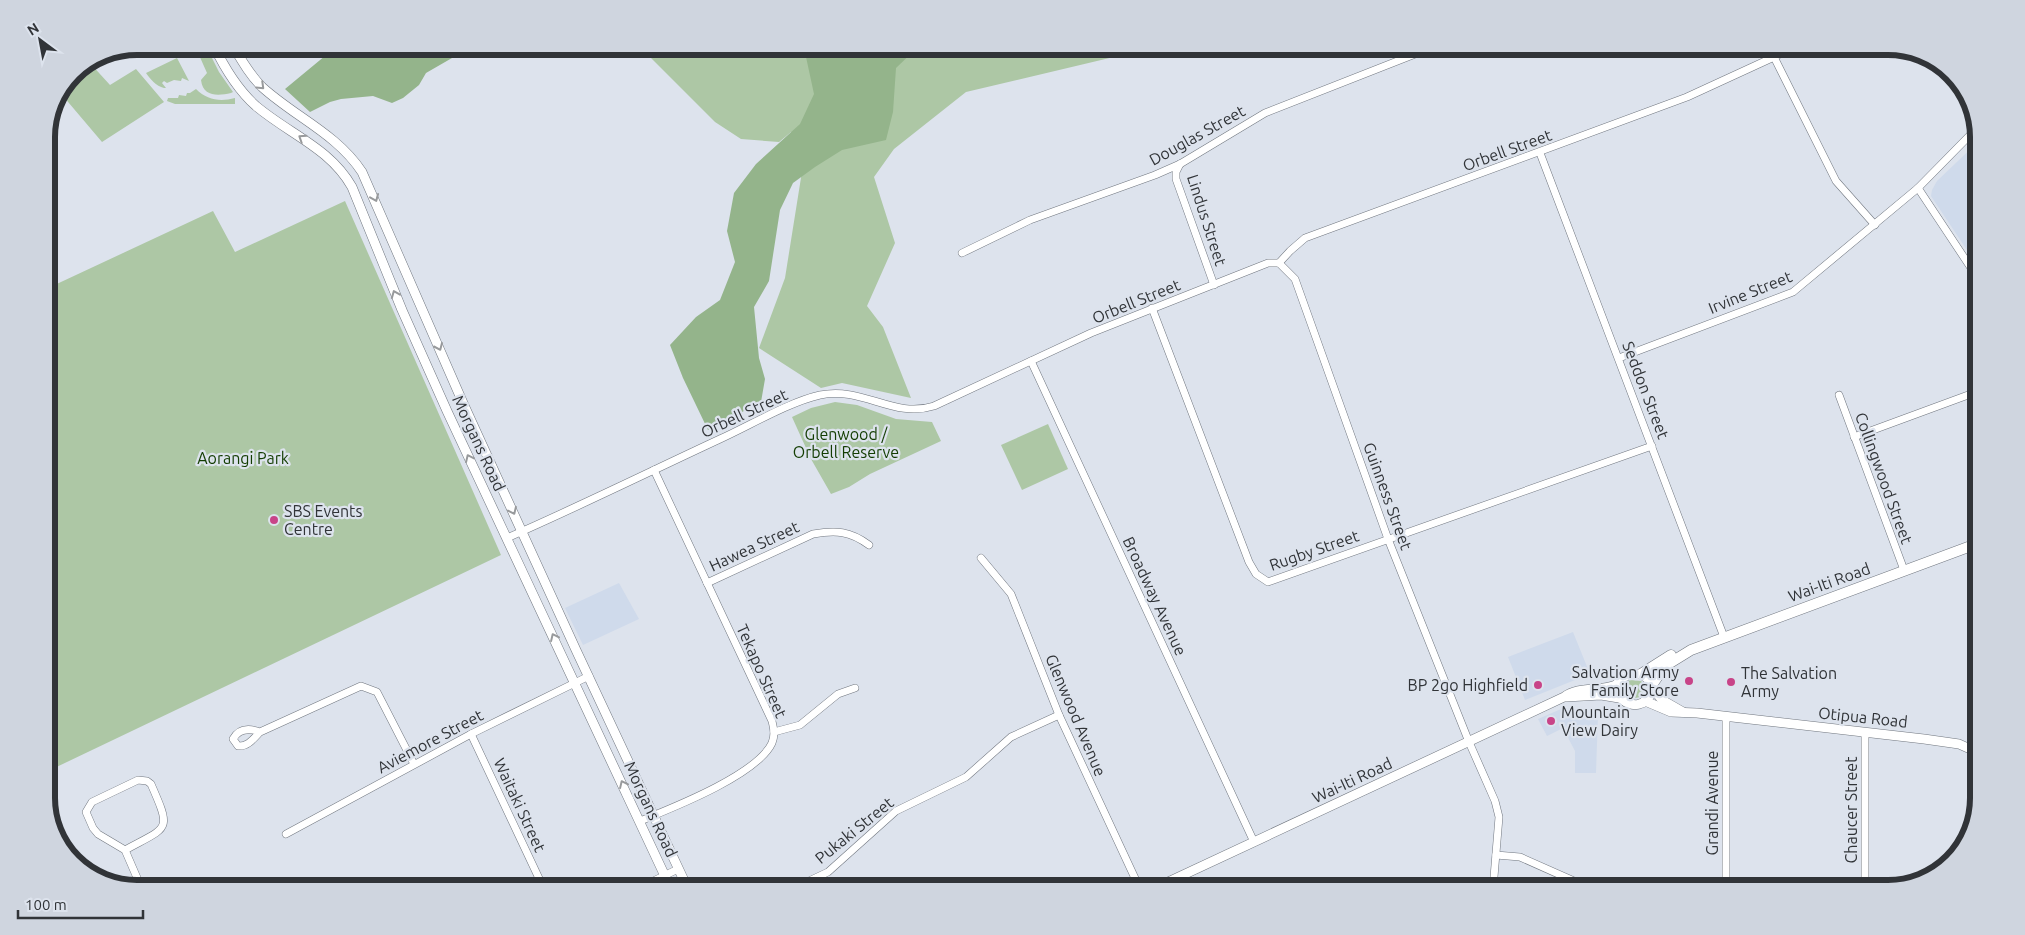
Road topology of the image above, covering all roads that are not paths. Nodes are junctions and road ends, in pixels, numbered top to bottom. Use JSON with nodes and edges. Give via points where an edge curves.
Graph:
{"nodes":[{"id":1,"x":219,"y":55,"type":"edge"},
{"id":2,"x":239,"y":55,"type":"edge"},
{"id":3,"x":1413,"y":55,"type":"edge"},
{"id":4,"x":1778,"y":55,"type":"edge"},
{"id":5,"x":1774,"y":57,"type":"junction"},
{"id":6,"x":1970,"y":135,"type":"edge"},
{"id":7,"x":1540,"y":153,"type":"junction"},
{"id":8,"x":1180,"y":164,"type":"junction"},
{"id":9,"x":1918,"y":188,"type":"junction"},
{"id":10,"x":1875,"y":225,"type":"junction"},
{"id":11,"x":962,"y":254,"type":"dead end"},
{"id":12,"x":1279,"y":264,"type":"junction"},
{"id":13,"x":1970,"y":266,"type":"edge"},
{"id":14,"x":1214,"y":285,"type":"junction"},
{"id":15,"x":1152,"y":308,"type":"junction"},
{"id":16,"x":1619,"y":358,"type":"junction"},
{"id":17,"x":1031,"y":361,"type":"junction"},
{"id":18,"x":1970,"y":394,"type":"edge"},
{"id":19,"x":1839,"y":395,"type":"dead end"},
{"id":20,"x":464,"y":403,"type":"junction"},
{"id":21,"x":447,"y":410,"type":"junction"},
{"id":22,"x":1854,"y":437,"type":"junction"},
{"id":23,"x":1652,"y":446,"type":"junction"},
{"id":24,"x":654,"y":470,"type":"junction"},
{"id":25,"x":522,"y":532,"type":"junction"},
{"id":26,"x":507,"y":538,"type":"junction"},
{"id":27,"x":1388,"y":539,"type":"junction"},
{"id":28,"x":869,"y":545,"type":"dead end"},
{"id":29,"x":1970,"y":545,"type":"edge"},
{"id":30,"x":981,"y":558,"type":"dead end"},
{"id":31,"x":1904,"y":570,"type":"junction"},
{"id":32,"x":707,"y":584,"type":"junction"},
{"id":33,"x":1724,"y":637,"type":"junction"},
{"id":34,"x":1690,"y":650,"type":"junction"},
{"id":35,"x":1641,"y":674,"type":"junction"},
{"id":36,"x":589,"y":676,"type":"junction"},
{"id":37,"x":575,"y":683,"type":"junction"},
{"id":38,"x":1618,"y":684,"type":"junction"},
{"id":39,"x":1652,"y":687,"type":"junction"},
{"id":40,"x":855,"y":688,"type":"dead end"},
{"id":41,"x":1564,"y":697,"type":"junction"},
{"id":42,"x":1618,"y":698,"type":"junction"},
{"id":43,"x":1645,"y":701,"type":"junction"},
{"id":44,"x":1683,"y":712,"type":"junction"},
{"id":45,"x":1059,"y":715,"type":"junction"},
{"id":46,"x":1726,"y":717,"type":"junction"},
{"id":47,"x":260,"y":732,"type":"dead end"},
{"id":48,"x":774,"y":732,"type":"junction"},
{"id":49,"x":1865,"y":732,"type":"junction"},
{"id":50,"x":471,"y":734,"type":"junction"},
{"id":51,"x":1469,"y":742,"type":"junction"},
{"id":52,"x":1970,"y":750,"type":"edge"},
{"id":53,"x":414,"y":764,"type":"junction"},
{"id":54,"x":654,"y":816,"type":"junction"},
{"id":55,"x":640,"y":821,"type":"junction"},
{"id":56,"x":286,"y":834,"type":"dead end"},
{"id":57,"x":1254,"y":842,"type":"junction"},
{"id":58,"x":125,"y":850,"type":"junction"},
{"id":59,"x":1496,"y":855,"type":"junction"},
{"id":60,"x":678,"y":870,"type":"junction"},
{"id":61,"x":665,"y":876,"type":"junction"},
{"id":62,"x":138,"y":880,"type":"edge"},
{"id":63,"x":540,"y":880,"type":"edge"},
{"id":64,"x":656,"y":880,"type":"edge"},
{"id":65,"x":667,"y":880,"type":"edge"},
{"id":66,"x":683,"y":880,"type":"edge"},
{"id":67,"x":811,"y":880,"type":"edge"},
{"id":68,"x":1136,"y":880,"type":"edge"},
{"id":69,"x":1173,"y":880,"type":"edge"},
{"id":70,"x":1494,"y":880,"type":"edge"},
{"id":71,"x":1572,"y":880,"type":"edge"},
{"id":72,"x":1726,"y":880,"type":"edge"},
{"id":73,"x":1865,"y":880,"type":"edge"}],
"edges":[{"from":21,"to":1,"type":"street","name":"Morgans Road","one_way":true,"via":[[346,177],[323,152],[249,98],[231,78]]},
{"from":2,"to":20,"type":"street","name":"Morgans Road","one_way":true,"via":[[262,87],[330,136],[355,161]]},
{"from":3,"to":8,"type":"street","name":"Douglas Street","via":[[1265,113]]},
{"from":4,"to":5,"type":"street","name":"Orbell Street"},
{"from":5,"to":7,"type":"street","name":"Orbell Street","via":[[1687,97]]},
{"from":5,"to":10,"type":"street","via":[[1836,181]]},
{"from":6,"to":9,"type":"street","name":"Irvine Street"},
{"from":7,"to":12,"type":"street","name":"Orbell Street","via":[[1305,238]]},
{"from":7,"to":16,"type":"street","name":"Seddon Street"},
{"from":8,"to":11,"type":"street","name":"Douglas Street","via":[[1030,220]]},
{"from":8,"to":14,"type":"street","name":"Lindus Street","via":[[1176,179]]},
{"from":9,"to":10,"type":"street","name":"Irvine Street"},
{"from":9,"to":13,"type":"street"},
{"from":10,"to":16,"type":"street","name":"Irvine Street","via":[[1794,292]]},
{"from":12,"to":14,"type":"street","name":"Orbell Street","via":[[1268,263]]},
{"from":12,"to":27,"type":"street","name":"Guinness Street","via":[[1295,279]]},
{"from":14,"to":15,"type":"street","name":"Orbell Street"},
{"from":15,"to":17,"type":"street","name":"Orbell Street"},
{"from":15,"to":27,"type":"street","name":"Rugby Street","via":[[1256,574],[1268,582]]},
{"from":16,"to":23,"type":"street","name":"Seddon Street"},
{"from":17,"to":24,"type":"street","name":"Orbell Street","via":[[924,409],[900,408],[846,393],[819,396]]},
{"from":17,"to":57,"type":"street","name":"Broadway Avenue"},
{"from":18,"to":22,"type":"street"},
{"from":19,"to":22,"type":"street","name":"Collingwood Street"},
{"from":20,"to":21,"type":"street"},
{"from":20,"to":25,"type":"street","name":"Morgans Road","one_way":true},
{"from":26,"to":21,"type":"street","name":"Morgans Road","one_way":true},
{"from":22,"to":31,"type":"street","name":"Collingwood Street"},
{"from":23,"to":27,"type":"street","name":"Rugby Street"},
{"from":23,"to":33,"type":"street","name":"Seddon Street"},
{"from":24,"to":25,"type":"street","name":"Orbell Street"},
{"from":24,"to":32,"type":"street","name":"Tekapo Street"},
{"from":25,"to":26,"type":"street","name":"Orbell Street"},
{"from":25,"to":36,"type":"street","name":"Morgans Road"},
{"from":37,"to":26,"type":"street","name":"Morgans Road","one_way":true},
{"from":27,"to":51,"type":"street","name":"Guinness Street"},
{"from":28,"to":32,"type":"street","name":"Hawea Street","via":[[846,533],[813,534]]},
{"from":29,"to":31,"type":"main road","name":"Wai-Iti Road"},
{"from":30,"to":45,"type":"street","name":"Glenwood Avenue","via":[[1011,594]]},
{"from":31,"to":33,"type":"main road","name":"Wai-Iti Road"},
{"from":32,"to":48,"type":"street","name":"Tekapo Street","via":[[772,721]]},
{"from":33,"to":34,"type":"main road","name":"Wai-Iti Road"},
{"from":34,"to":35,"type":"main road","name":"Wai-Iti Road","via":[[1672,655]]},
{"from":34,"to":39,"type":"main road","name":"Wai-Iti Road","via":[[1665,666]]},
{"from":35,"to":38,"type":"street","via":[[1625,676]]},
{"from":35,"to":39,"type":"street"},
{"from":36,"to":37,"type":"street","name":"Aviemore Street"},
{"from":36,"to":54,"type":"street","name":"Morgans Road"},
{"from":37,"to":50,"type":"street","name":"Aviemore Street"},
{"from":55,"to":37,"type":"street","name":"Morgans Road","one_way":true},
{"from":38,"to":41,"type":"street","name":"Wai-Iti Road","via":[[1571,692]]},
{"from":38,"to":42,"type":"street"},
{"from":39,"to":43,"type":"street","via":[[1650,697]]},
{"from":39,"to":44,"type":"street","name":"Otipua Road","via":[[1662,700]]},
{"from":40,"to":48,"type":"street","via":[[838,694],[800,725]]},
{"from":41,"to":42,"type":"street","name":"Wai-Iti Road","via":[[1601,695]]},
{"from":41,"to":51,"type":"street","name":"Wai-Iti Road"},
{"from":42,"to":43,"type":"street","via":[[1633,705]]},
{"from":43,"to":44,"type":"street","name":"Otipua Road","via":[[1671,712]]},
{"from":44,"to":46,"type":"street","name":"Otipua Road"},
{"from":45,"to":67,"type":"street","name":"Pukaki Street","via":[[1011,737],[966,777],[896,811],[828,872]]},
{"from":45,"to":68,"type":"street","name":"Glenwood Avenue"},
{"from":46,"to":49,"type":"street","name":"Otipua Road"},
{"from":46,"to":72,"type":"street","name":"Grandi Avenue"},
{"from":47,"to":53,"type":"street","via":[[361,686],[377,692]]},
{"from":48,"to":54,"type":"street","name":"Tekapo Street","via":[[768,749],[746,769]]},
{"from":49,"to":52,"type":"street","name":"Otipua Road","via":[[1947,742]]},
{"from":49,"to":73,"type":"street","name":"Chaucer Street"},
{"from":50,"to":53,"type":"street","name":"Aviemore Street"},
{"from":50,"to":63,"type":"street","name":"Waitaki Street"},
{"from":51,"to":57,"type":"street","name":"Wai-Iti Road"},
{"from":51,"to":59,"type":"street","name":"Guinness Street","via":[[1496,801],[1499,817]]},
{"from":53,"to":56,"type":"street","name":"Aviemore Street"},
{"from":54,"to":55,"type":"street","name":"Tekapo Street"},
{"from":54,"to":60,"type":"street","name":"Morgans Road"},
{"from":55,"to":61,"type":"street","name":"Morgans Road"},
{"from":57,"to":69,"type":"street","name":"Wai-Iti Road"},
{"from":58,"to":58,"type":"street","via":[[98,834],[86,812],[92,802],[138,780],[147,781],[164,813],[165,823],[160,832]]},
{"from":58,"to":62,"type":"street"},
{"from":59,"to":70,"type":"street","name":"Guinness Street"},
{"from":59,"to":71,"type":"street","via":[[1520,857]]},
{"from":60,"to":61,"type":"street"},
{"from":60,"to":66,"type":"street","name":"Morgans Road"},
{"from":61,"to":64,"type":"street"},
{"from":61,"to":65,"type":"street","name":"Morgans Road"}]}
